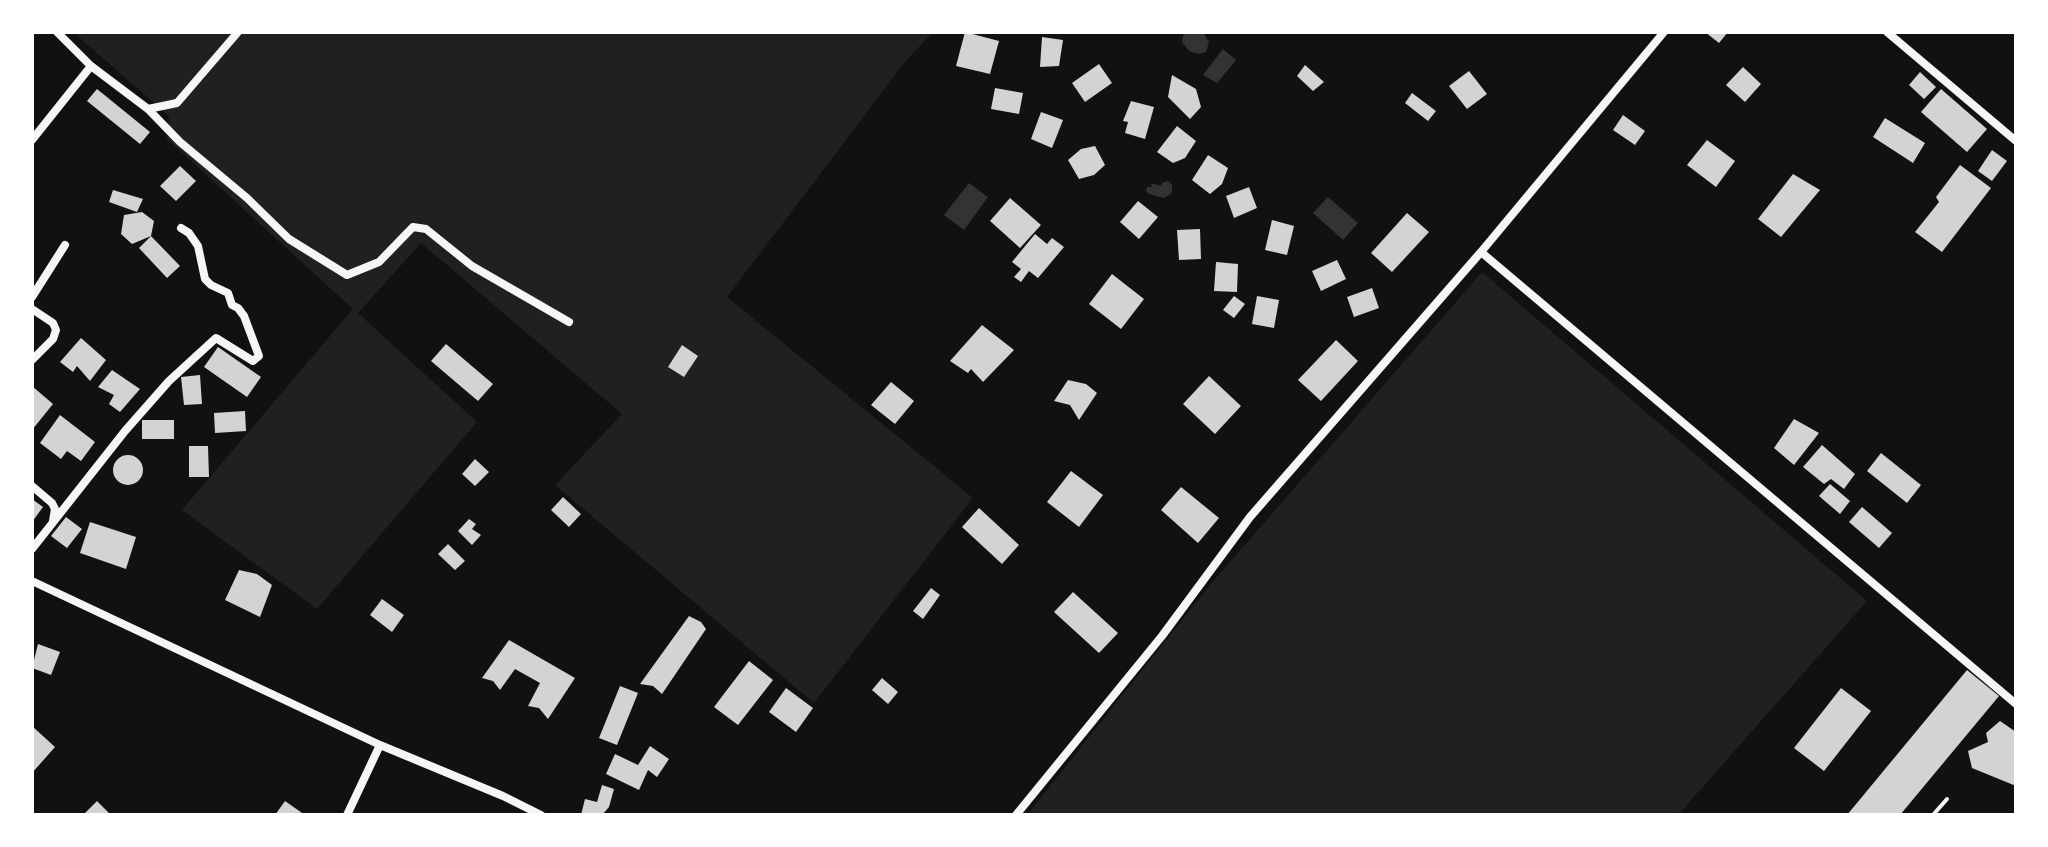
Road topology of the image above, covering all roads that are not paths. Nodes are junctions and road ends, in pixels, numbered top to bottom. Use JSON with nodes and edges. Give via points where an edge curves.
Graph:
{"nodes":[{"id":1,"x":57,"y":32,"type":"edge"},
{"id":2,"x":238,"y":32,"type":"edge"},
{"id":3,"x":1664,"y":32,"type":"edge"},
{"id":4,"x":1887,"y":32,"type":"edge"},
{"id":5,"x":91,"y":66,"type":"junction"},
{"id":6,"x":148,"y":109,"type":"junction"},
{"id":7,"x":32,"y":140,"type":"edge"},
{"id":8,"x":2016,"y":141,"type":"edge"},
{"id":9,"x":181,"y":228,"type":"dead end"},
{"id":10,"x":65,"y":245,"type":"dead end"},
{"id":11,"x":1481,"y":252,"type":"junction"},
{"id":12,"x":32,"y":297,"type":"edge"},
{"id":13,"x":32,"y":309,"type":"edge"},
{"id":14,"x":569,"y":322,"type":"dead end"},
{"id":15,"x":32,"y":360,"type":"edge"},
{"id":16,"x":32,"y":486,"type":"edge"},
{"id":17,"x":52,"y":526,"type":"junction"},
{"id":18,"x":32,"y":549,"type":"edge"},
{"id":19,"x":32,"y":581,"type":"edge"},
{"id":20,"x":2016,"y":704,"type":"edge"},
{"id":21,"x":380,"y":745,"type":"junction"},
{"id":22,"x":1947,"y":799,"type":"dead end"},
{"id":23,"x":347,"y":815,"type":"edge"},
{"id":24,"x":541,"y":815,"type":"edge"},
{"id":25,"x":1016,"y":815,"type":"edge"},
{"id":26,"x":1933,"y":815,"type":"edge"}],
"edges":[{"from":1,"to":5,"type":"street"},
{"from":2,"to":6,"type":"street","via":[[177,103]]},
{"from":3,"to":11,"type":"street"},
{"from":4,"to":8,"type":"street"},
{"from":5,"to":6,"type":"street"},
{"from":5,"to":7,"type":"street"},
{"from":6,"to":14,"type":"street","via":[[289,239],[347,275],[379,262],[413,227],[426,229],[472,266]]},
{"from":9,"to":17,"type":"street","via":[[198,246],[205,279],[228,293],[244,316],[259,356],[253,361],[216,338],[125,431]]},
{"from":10,"to":12,"type":"street"},
{"from":11,"to":20,"type":"street"},
{"from":11,"to":25,"type":"street","via":[[1250,517],[1162,636]]},
{"from":13,"to":15,"type":"street","via":[[56,330]]},
{"from":16,"to":17,"type":"street","via":[[52,503]]},
{"from":17,"to":18,"type":"street"},
{"from":19,"to":21,"type":"street"},
{"from":21,"to":23,"type":"street"},
{"from":21,"to":24,"type":"street"},
{"from":22,"to":26,"type":"lane"}]}
